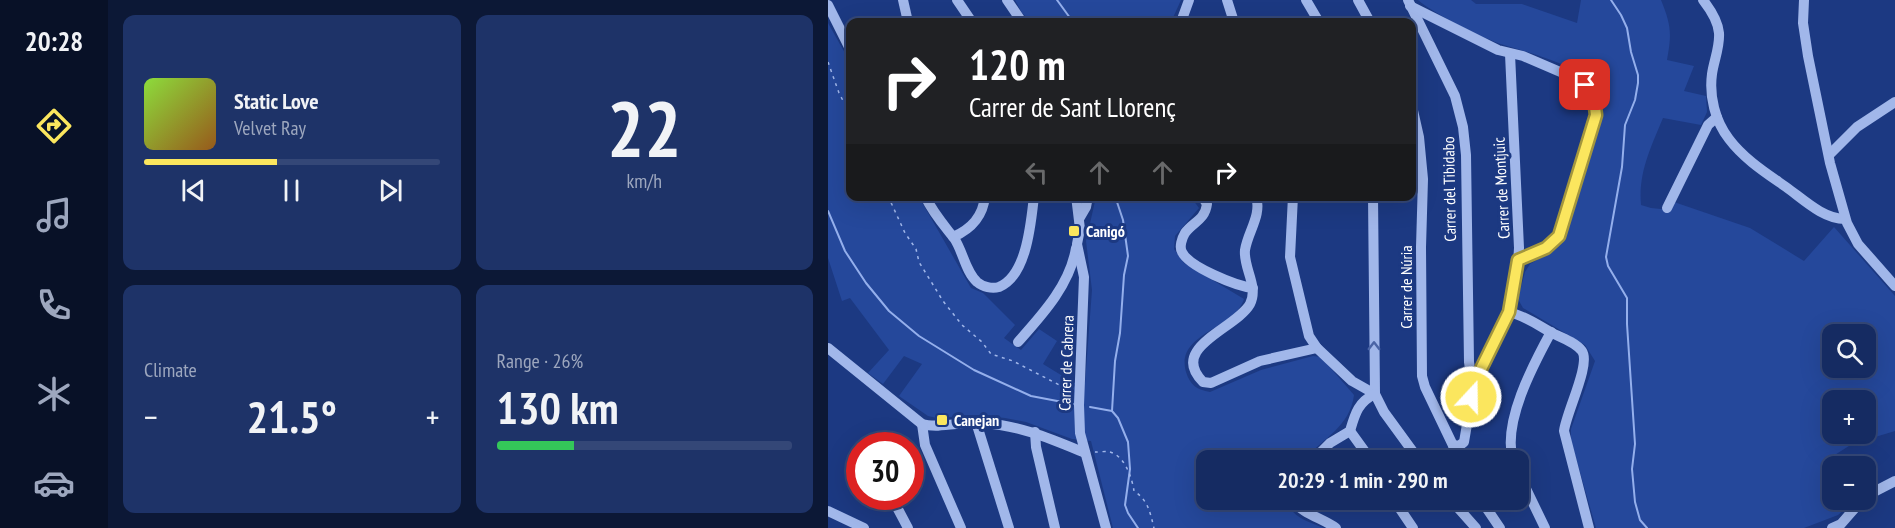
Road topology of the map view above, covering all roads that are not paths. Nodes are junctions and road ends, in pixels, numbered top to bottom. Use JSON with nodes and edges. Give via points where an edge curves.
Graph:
{"nodes":[{"id":1,"x":903,"y":0,"type":"edge"},
{"id":2,"x":1007,"y":0,"type":"edge"},
{"id":3,"x":1189,"y":0,"type":"edge"},
{"id":4,"x":1227,"y":0,"type":"edge"},
{"id":5,"x":1306,"y":0,"type":"edge"},
{"id":6,"x":1358,"y":0,"type":"edge"},
{"id":7,"x":1703,"y":0,"type":"edge"},
{"id":8,"x":1804,"y":0,"type":"edge"},
{"id":9,"x":959,"y":3,"type":"edge"},
{"id":10,"x":1409,"y":3,"type":"edge"},
{"id":11,"x":828,"y":5,"type":"edge"},
{"id":12,"x":907,"y":18,"type":"edge"},
{"id":13,"x":960,"y":18,"type":"edge"},
{"id":14,"x":969,"y":18,"type":"edge"},
{"id":15,"x":1017,"y":18,"type":"edge"},
{"id":16,"x":1182,"y":18,"type":"edge"},
{"id":17,"x":1233,"y":18,"type":"edge"},
{"id":18,"x":1317,"y":18,"type":"edge"},
{"id":19,"x":1368,"y":18,"type":"edge"},
{"id":20,"x":846,"y":42,"type":"edge"},
{"id":21,"x":1510,"y":54,"type":"junction"},
{"id":22,"x":1895,"y":102,"type":"edge"},
{"id":23,"x":1717,"y":117,"type":"junction"},
{"id":24,"x":1416,"y":124,"type":"edge"},
{"id":25,"x":1829,"y":155,"type":"junction"},
{"id":26,"x":928,"y":201,"type":"edge"},
{"id":27,"x":985,"y":201,"type":"edge"},
{"id":28,"x":1033,"y":201,"type":"edge"},
{"id":29,"x":1077,"y":201,"type":"edge"},
{"id":30,"x":1087,"y":201,"type":"edge"},
{"id":31,"x":1205,"y":201,"type":"edge"},
{"id":32,"x":1256,"y":201,"type":"edge"},
{"id":33,"x":1293,"y":201,"type":"edge"},
{"id":34,"x":1373,"y":201,"type":"edge"},
{"id":35,"x":1666,"y":208,"type":"dead end"},
{"id":36,"x":1079,"y":219,"type":"junction"},
{"id":37,"x":1845,"y":219,"type":"junction"},
{"id":38,"x":953,"y":237,"type":"junction"},
{"id":39,"x":1077,"y":244,"type":"junction"},
{"id":40,"x":1518,"y":260,"type":"junction"},
{"id":41,"x":1895,"y":286,"type":"edge"},
{"id":42,"x":1253,"y":288,"type":"junction"},
{"id":43,"x":1509,"y":312,"type":"junction"},
{"id":44,"x":1551,"y":332,"type":"junction"},
{"id":45,"x":1018,"y":342,"type":"dead end"},
{"id":46,"x":828,"y":348,"type":"edge"},
{"id":47,"x":1317,"y":348,"type":"junction"},
{"id":48,"x":1473,"y":389,"type":"junction"},
{"id":49,"x":1377,"y":399,"type":"junction"},
{"id":50,"x":976,"y":422,"type":"junction"},
{"id":51,"x":922,"y":424,"type":"junction"},
{"id":52,"x":1350,"y":431,"type":"junction"},
{"id":53,"x":1035,"y":432,"type":"junction"},
{"id":54,"x":1453,"y":445,"type":"junction"},
{"id":55,"x":1323,"y":450,"type":"edge"},
{"id":56,"x":1364,"y":450,"type":"edge"},
{"id":57,"x":1412,"y":450,"type":"edge"},
{"id":58,"x":1455,"y":450,"type":"edge"},
{"id":59,"x":1511,"y":450,"type":"edge"},
{"id":60,"x":1085,"y":453,"type":"junction"},
{"id":61,"x":1895,"y":481,"type":"edge"},
{"id":62,"x":1876,"y":491,"type":"edge"},
{"id":63,"x":1529,"y":495,"type":"edge"},
{"id":64,"x":899,"y":510,"type":"edge"},
{"id":65,"x":1303,"y":510,"type":"edge"},
{"id":66,"x":1401,"y":510,"type":"edge"},
{"id":67,"x":1460,"y":510,"type":"edge"},
{"id":68,"x":1488,"y":510,"type":"edge"},
{"id":69,"x":1853,"y":510,"type":"edge"},
{"id":70,"x":828,"y":511,"type":"edge"},
{"id":71,"x":1839,"y":527,"type":"edge"},
{"id":72,"x":863,"y":528,"type":"edge"},
{"id":73,"x":909,"y":528,"type":"edge"},
{"id":74,"x":961,"y":528,"type":"edge"},
{"id":75,"x":1009,"y":528,"type":"edge"},
{"id":76,"x":1055,"y":528,"type":"edge"},
{"id":77,"x":1106,"y":528,"type":"edge"},
{"id":78,"x":1336,"y":528,"type":"edge"},
{"id":79,"x":1413,"y":528,"type":"edge"},
{"id":80,"x":1476,"y":528,"type":"edge"},
{"id":81,"x":1500,"y":528,"type":"edge"},
{"id":82,"x":1545,"y":528,"type":"edge"},
{"id":83,"x":1589,"y":528,"type":"edge"}],
"edges":[{"from":1,"to":12,"type":"street"},
{"from":2,"to":15,"type":"street"},
{"from":3,"to":16,"type":"street"},
{"from":4,"to":17,"type":"street"},
{"from":5,"to":18,"type":"street"},
{"from":6,"to":19,"type":"street"},
{"from":7,"to":23,"type":"street","via":[[1719,33],[1712,84]]},
{"from":8,"to":25,"type":"street","via":[[1804,35]]},
{"from":9,"to":13,"type":"street"},
{"from":9,"to":14,"type":"street"},
{"from":10,"to":21,"type":"street"},
{"from":10,"to":48,"type":"street","name":"Carrer del Tibidabo","via":[[1452,87],[1463,127]]},
{"from":11,"to":20,"type":"street"},
{"from":21,"to":40,"type":"street","name":"Carrer de Montjuic"},
{"from":21,"to":40,"type":"street","via":[[1532,59],[1579,80],[1591,92],[1596,107],[1559,236],[1546,248]]},
{"from":22,"to":25,"type":"street","via":[[1857,127]]},
{"from":23,"to":35,"type":"street","via":[[1708,126]]},
{"from":23,"to":37,"type":"street","via":[[1729,139],[1746,157],[1822,212]]},
{"from":24,"to":54,"type":"street","name":"Carrer de Núria","via":[[1423,179],[1422,376]]},
{"from":25,"to":37,"type":"street"},
{"from":26,"to":38,"type":"street"},
{"from":27,"to":38,"type":"street","via":[[975,223]]},
{"from":28,"to":38,"type":"street","via":[[1019,266],[1000,286],[994,288],[975,281]]},
{"from":29,"to":36,"type":"street","name":"Carrer de Cabrera"},
{"from":30,"to":36,"type":"street"},
{"from":31,"to":42,"type":"street","via":[[1205,213],[1185,233],[1182,252],[1221,278]]},
{"from":32,"to":42,"type":"street","via":[[1257,213],[1245,248]]},
{"from":33,"to":47,"type":"street","via":[[1290,257],[1307,328]]},
{"from":49,"to":34,"type":"street","one_way":true},
{"from":36,"to":39,"type":"street","name":"Carrer de Cabrera"},
{"from":37,"to":41,"type":"street","via":[[1857,244]]},
{"from":39,"to":45,"type":"street","via":[[1060,288]]},
{"from":39,"to":60,"type":"street","name":"Carrer de Cabrera","via":[[1084,277],[1079,398]]},
{"from":40,"to":43,"type":"street","name":"Carrer de Montjuic"},
{"from":42,"to":47,"type":"street","via":[[1243,313],[1203,343],[1193,356],[1194,370],[1203,382],[1218,381],[1260,361]]},
{"from":43,"to":44,"type":"street"},
{"from":43,"to":48,"type":"street","name":"Carrer de Montjuic"},
{"from":44,"to":59,"type":"street","via":[[1518,407],[1509,438]]},
{"from":44,"to":83,"type":"street","via":[[1579,348],[1585,357],[1564,431]]},
{"from":46,"to":51,"type":"street"},
{"from":47,"to":49,"type":"street"},
{"from":48,"to":54,"type":"street","name":"Carrer de Montjuic","via":[[1464,442]]},
{"from":49,"to":52,"type":"street","via":[[1364,399],[1358,406]]},
{"from":49,"to":57,"type":"street"},
{"from":50,"to":51,"type":"street"},
{"from":50,"to":53,"type":"street"},
{"from":50,"to":75,"type":"street"},
{"from":51,"to":74,"type":"street","via":[[925,445]]},
{"from":52,"to":55,"type":"street"},
{"from":52,"to":56,"type":"street"},
{"from":53,"to":60,"type":"street"},
{"from":53,"to":76,"type":"street"},
{"from":54,"to":58,"type":"street","name":"Carrer de Núria"},
{"from":60,"to":77,"type":"street","name":"Carrer de Cabrera"},
{"from":61,"to":62,"type":"street"},
{"from":63,"to":82,"type":"street"},
{"from":64,"to":73,"type":"street"},
{"from":65,"to":78,"type":"street"},
{"from":66,"to":79,"type":"street"},
{"from":67,"to":80,"type":"street"},
{"from":68,"to":81,"type":"street"},
{"from":69,"to":71,"type":"street"},
{"from":70,"to":72,"type":"street"}]}
